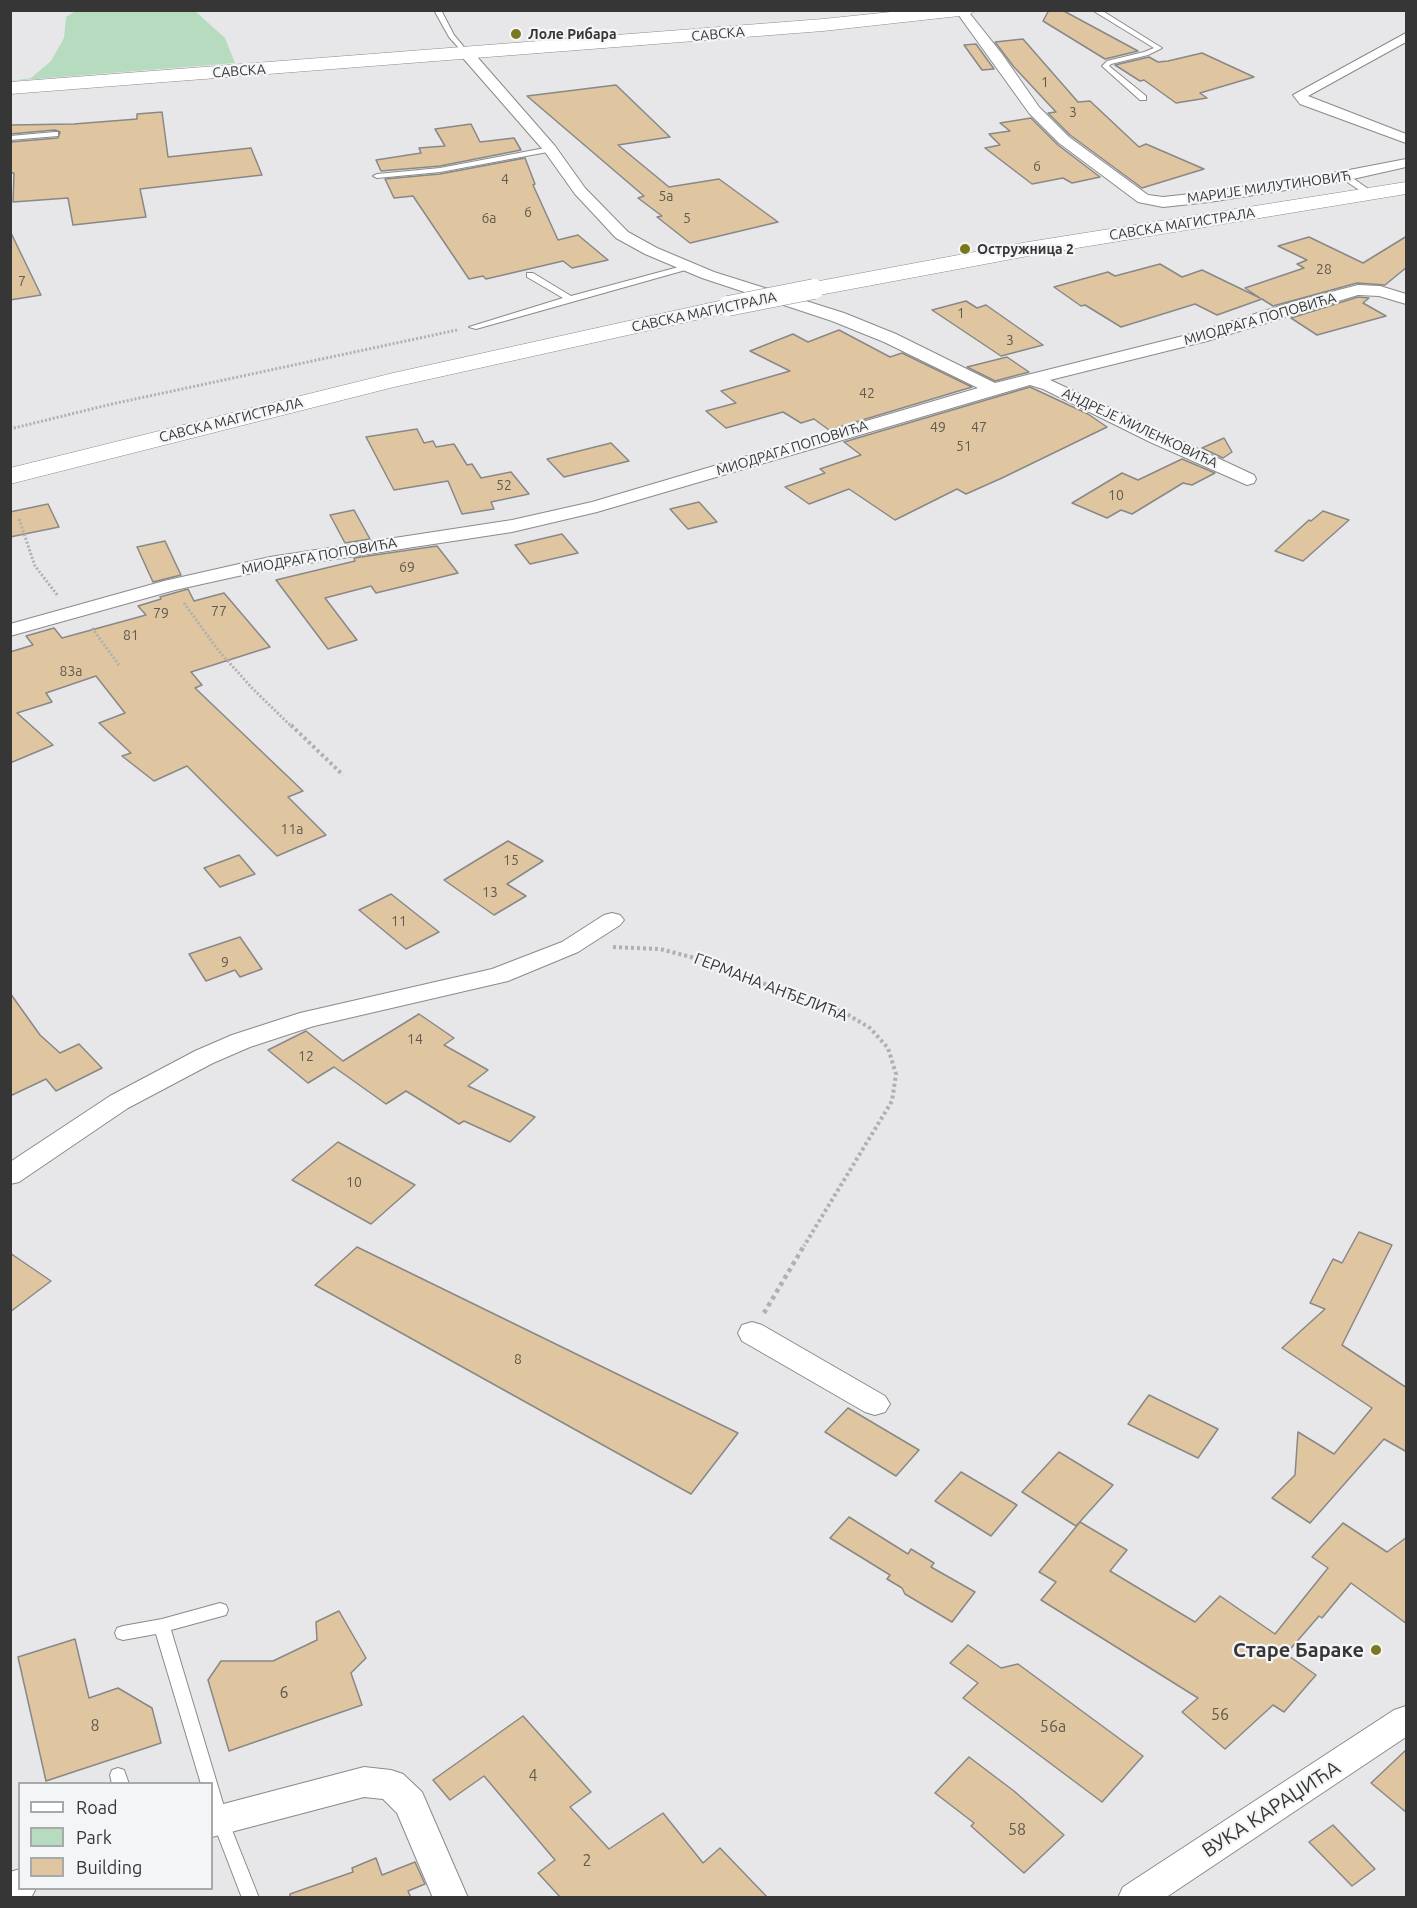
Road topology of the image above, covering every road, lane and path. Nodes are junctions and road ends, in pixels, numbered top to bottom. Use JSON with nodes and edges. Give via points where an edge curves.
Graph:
{"nodes":[{"id":1,"x":437,"y":10,"type":"edge"},
{"id":2,"x":1095,"y":10,"type":"edge"},
{"id":3,"x":964,"y":11,"type":"edge"},
{"id":4,"x":1407,"y":37,"type":"edge"},
{"id":5,"x":467,"y":54,"type":"junction"},
{"id":6,"x":10,"y":88,"type":"edge"},
{"id":7,"x":1143,"y":98,"type":"dead end"},
{"id":8,"x":55,"y":134,"type":"dead end"},
{"id":9,"x":10,"y":138,"type":"edge"},
{"id":10,"x":1407,"y":139,"type":"edge"},
{"id":11,"x":550,"y":149,"type":"junction"},
{"id":12,"x":1403,"y":163,"type":"edge"},
{"id":13,"x":377,"y":176,"type":"dead end"},
{"id":14,"x":1344,"y":176,"type":"junction"},
{"id":15,"x":1407,"y":188,"type":"edge"},
{"id":16,"x":1370,"y":193,"type":"junction"},
{"id":17,"x":686,"y":267,"type":"junction"},
{"id":18,"x":530,"y":275,"type":"dead end"},
{"id":19,"x":570,"y":299,"type":"junction"},
{"id":20,"x":1407,"y":299,"type":"edge"},
{"id":21,"x":473,"y":327,"type":"joint"},
{"id":22,"x":1032,"y":380,"type":"junction"},
{"id":23,"x":993,"y":389,"type":"junction"},
{"id":24,"x":10,"y":429,"type":"edge"},
{"id":25,"x":10,"y":476,"type":"edge"},
{"id":26,"x":1247,"y":479,"type":"dead end"},
{"id":27,"x":19,"y":519,"type":"dead end"},
{"id":28,"x":171,"y":585,"type":"junction"},
{"id":29,"x":74,"y":612,"type":"junction"},
{"id":30,"x":10,"y":630,"type":"edge"},
{"id":31,"x":119,"y":665,"type":"dead end"},
{"id":32,"x":343,"y":775,"type":"dead end"},
{"id":33,"x":612,"y":920,"type":"dead end"},
{"id":34,"x":570,"y":947,"type":"junction"},
{"id":35,"x":10,"y":1175,"type":"edge"},
{"id":36,"x":752,"y":1333,"type":"joint"},
{"id":37,"x":875,"y":1404,"type":"dead end"},
{"id":38,"x":220,"y":1610,"type":"dead end"},
{"id":39,"x":162,"y":1626,"type":"junction"},
{"id":40,"x":123,"y":1633,"type":"dead end"},
{"id":41,"x":1407,"y":1720,"type":"edge"},
{"id":42,"x":209,"y":1782,"type":"edge"},
{"id":43,"x":214,"y":1810,"type":"edge"},
{"id":44,"x":251,"y":1898,"type":"edge"},
{"id":45,"x":451,"y":1898,"type":"edge"},
{"id":46,"x":1135,"y":1898,"type":"edge"}],
"edges":[{"from":1,"to":5,"type":"lane","via":[[451,36]]},
{"from":2,"to":7,"type":"lane","via":[[1159,48],[1104,66]]},
{"from":3,"to":5,"type":"main road","name":"САВСКА"},
{"from":3,"to":14,"type":"street","name":"МАРИЈЕ МИЛУТИНОВИЋ","via":[[1034,110],[1064,140],[1143,199],[1163,202],[1209,197]]},
{"from":4,"to":10,"type":"street","via":[[1300,95],[1305,101]]},
{"from":5,"to":6,"type":"main road","name":"САВСКА"},
{"from":5,"to":11,"type":"street"},
{"from":8,"to":9,"type":"lane"},
{"from":11,"to":13,"type":"lane","via":[[440,170]]},
{"from":11,"to":17,"type":"street","via":[[580,191],[622,235]]},
{"from":12,"to":14,"type":"street","name":"МАРИЈЕ МИЛУТИНОВИЋ"},
{"from":14,"to":16,"type":"lane"},
{"from":15,"to":16,"type":"main road","name":"САВСКА МАГИСТРАЛА"},
{"from":16,"to":25,"type":"main road","name":"САВСКА МАГИСТРАЛА","bridge":true,"via":[[1028,249],[728,306],[393,380]]},
{"from":17,"to":19,"type":"lane"},
{"from":17,"to":23,"type":"street","via":[[890,338]]},
{"from":18,"to":19,"type":"lane"},
{"from":19,"to":21,"type":"lane"},
{"from":20,"to":22,"type":"street","name":"МИОДРАГА ПОПОВИЋА","via":[[1358,290],[1201,337]]},
{"from":21,"to":24,"type":"path"},
{"from":22,"to":23,"type":"street","name":"МИОДРАГА ПОПОВИЋА"},
{"from":22,"to":26,"type":"street","name":"АНДРЕЈЕ МИЛЕНКОВИЋА"},
{"from":23,"to":28,"type":"street","name":"МИОДРАГА ПОПОВИЋА","via":[[534,522],[303,557]]},
{"from":27,"to":29,"type":"path","via":[[35,566]]},
{"from":28,"to":29,"type":"street","name":"МИОДРАГА ПОПОВИЋА"},
{"from":28,"to":32,"type":"path","via":[[218,650],[252,688]]},
{"from":29,"to":30,"type":"street","name":"МИОДРАГА ПОПОВИЋА"},
{"from":29,"to":31,"type":"path"},
{"from":33,"to":34,"type":"street"},
{"from":34,"to":35,"type":"street","via":[[499,975],[309,1019],[241,1041],[119,1102]]},
{"from":34,"to":36,"type":"path","name":"ГЕРМАНА АНЂЕЛИЋА","via":[[660,949],[691,957],[845,1013],[870,1028],[888,1048],[896,1074],[892,1101]]},
{"from":36,"to":37,"type":"street"},
{"from":38,"to":39,"type":"lane"},
{"from":39,"to":40,"type":"lane"},
{"from":39,"to":42,"type":"lane"},
{"from":41,"to":46,"type":"street","name":"ВУКА КАРАЏИЋА"},
{"from":43,"to":44,"type":"lane"},
{"from":43,"to":45,"type":"street","via":[[364,1782],[391,1785],[410,1803]]}]}
